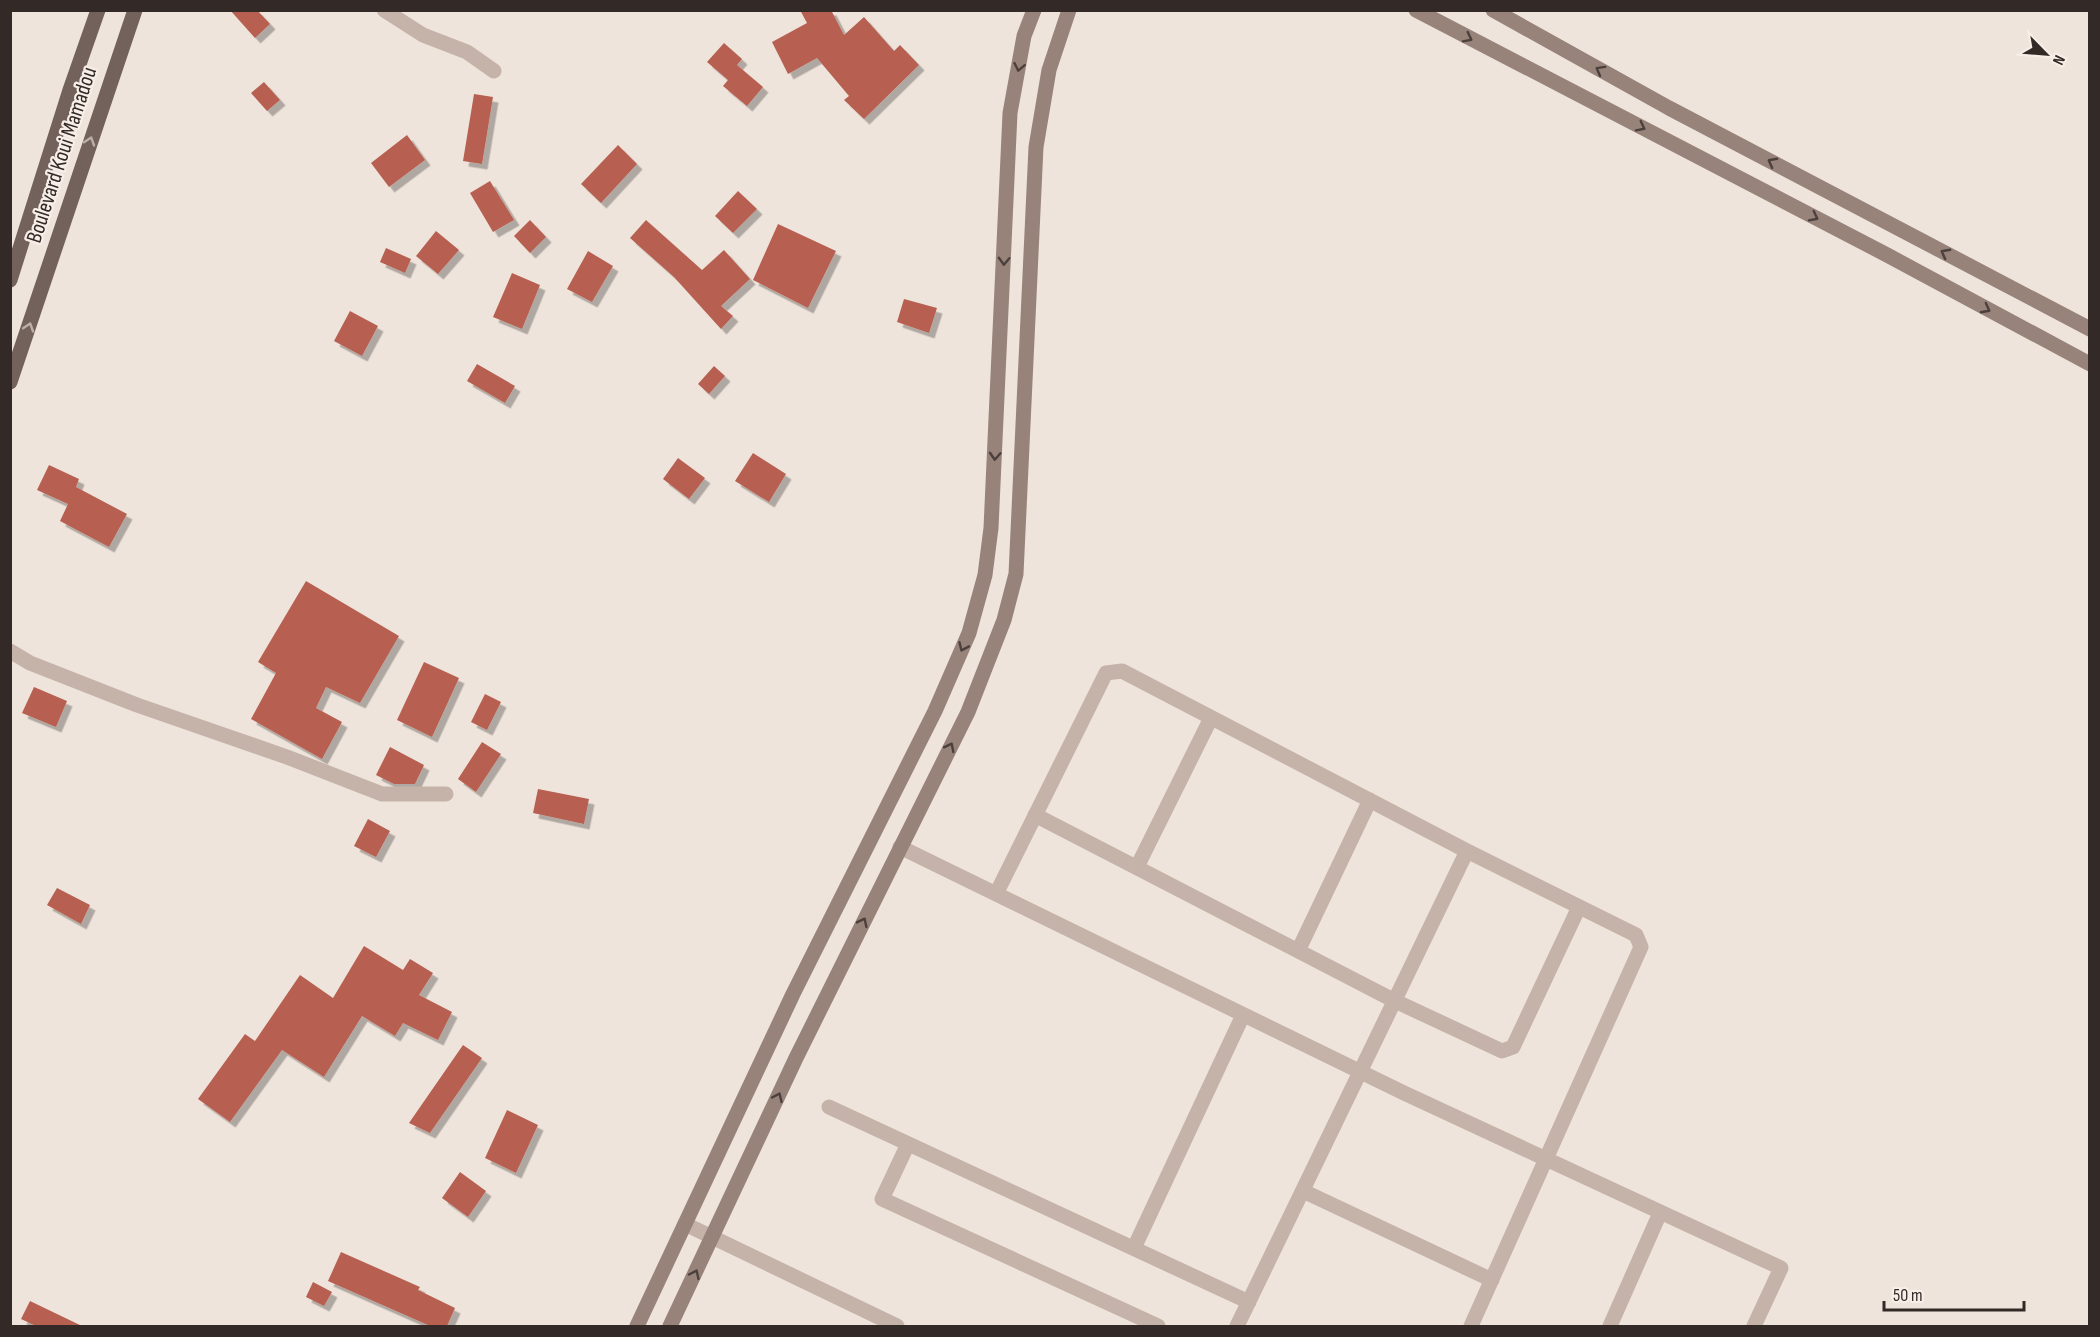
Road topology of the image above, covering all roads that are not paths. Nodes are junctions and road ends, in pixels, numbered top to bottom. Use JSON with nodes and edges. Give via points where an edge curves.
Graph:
{"nodes":[{"id":1,"x":98,"y":10,"type":"edge"},
{"id":2,"x":135,"y":10,"type":"edge"},
{"id":3,"x":384,"y":10,"type":"edge"},
{"id":4,"x":1034,"y":10,"type":"edge"},
{"id":5,"x":1069,"y":10,"type":"edge"},
{"id":6,"x":1416,"y":10,"type":"edge"},
{"id":7,"x":1493,"y":10,"type":"edge"},
{"id":8,"x":494,"y":71,"type":"dead end"},
{"id":9,"x":10,"y":279,"type":"edge"},
{"id":10,"x":2090,"y":329,"type":"edge"},
{"id":11,"x":2090,"y":364,"type":"edge"},
{"id":12,"x":10,"y":382,"type":"edge"},
{"id":13,"x":10,"y":651,"type":"edge"},
{"id":14,"x":1211,"y":718,"type":"junction"},
{"id":15,"x":446,"y":794,"type":"dead end"},
{"id":16,"x":1370,"y":801,"type":"junction"},
{"id":17,"x":1035,"y":814,"type":"junction"},
{"id":18,"x":900,"y":847,"type":"junction"},
{"id":19,"x":1467,"y":851,"type":"junction"},
{"id":20,"x":1137,"y":867,"type":"junction"},
{"id":21,"x":996,"y":894,"type":"junction"},
{"id":22,"x":1579,"y":907,"type":"junction"},
{"id":23,"x":1298,"y":951,"type":"junction"},
{"id":24,"x":1395,"y":1001,"type":"junction"},
{"id":25,"x":1243,"y":1015,"type":"junction"},
{"id":26,"x":1361,"y":1072,"type":"junction"},
{"id":27,"x":829,"y":1107,"type":"dead end"},
{"id":28,"x":909,"y":1144,"type":"junction"},
{"id":29,"x":1545,"y":1159,"type":"junction"},
{"id":30,"x":1303,"y":1191,"type":"junction"},
{"id":31,"x":1660,"y":1213,"type":"junction"},
{"id":32,"x":685,"y":1224,"type":"junction"},
{"id":33,"x":712,"y":1237,"type":"junction"},
{"id":34,"x":1134,"y":1248,"type":"junction"},
{"id":35,"x":1492,"y":1280,"type":"junction"},
{"id":36,"x":1249,"y":1302,"type":"junction"},
{"id":37,"x":637,"y":1326,"type":"edge"},
{"id":38,"x":670,"y":1326,"type":"edge"},
{"id":39,"x":897,"y":1326,"type":"edge"},
{"id":40,"x":1158,"y":1326,"type":"edge"},
{"id":41,"x":1237,"y":1326,"type":"edge"},
{"id":42,"x":1471,"y":1326,"type":"edge"},
{"id":43,"x":1610,"y":1326,"type":"edge"},
{"id":44,"x":1754,"y":1326,"type":"edge"}],
"edges":[{"from":1,"to":9,"type":"main road","name":"Boulevard Koui Mamadou"},
{"from":12,"to":2,"type":"main road","name":"Boulevard Koui Mamadou","one_way":true},
{"from":3,"to":8,"type":"street","via":[[423,35],[467,52]]},
{"from":4,"to":32,"type":"street","one_way":true,"via":[[1024,36],[1010,113],[991,528],[985,575],[969,633],[935,711],[793,994]]},
{"from":18,"to":5,"type":"street","one_way":true,"via":[[968,712],[1004,620],[1016,573],[1036,147],[1049,70]]},
{"from":6,"to":11,"type":"street","one_way":true},
{"from":10,"to":7,"type":"street","one_way":true,"via":[[1670,108]]},
{"from":13,"to":15,"type":"street","via":[[30,663],[137,705],[382,794]]},
{"from":14,"to":16,"type":"street"},
{"from":14,"to":17,"type":"street","via":[[1122,671],[1106,673]]},
{"from":14,"to":20,"type":"street"},
{"from":16,"to":19,"type":"street"},
{"from":16,"to":23,"type":"street"},
{"from":17,"to":20,"type":"street"},
{"from":17,"to":21,"type":"street"},
{"from":18,"to":21,"type":"street"},
{"from":33,"to":18,"type":"street","one_way":true},
{"from":19,"to":22,"type":"street"},
{"from":19,"to":24,"type":"street"},
{"from":20,"to":23,"type":"street"},
{"from":21,"to":25,"type":"street"},
{"from":22,"to":24,"type":"street","via":[[1513,1047],[1502,1051]]},
{"from":22,"to":29,"type":"street","via":[[1636,935],[1641,947]]},
{"from":23,"to":24,"type":"street"},
{"from":24,"to":26,"type":"street"},
{"from":25,"to":26,"type":"street"},
{"from":25,"to":34,"type":"street"},
{"from":26,"to":29,"type":"street"},
{"from":26,"to":30,"type":"street"},
{"from":27,"to":28,"type":"street"},
{"from":28,"to":34,"type":"street"},
{"from":28,"to":40,"type":"street","via":[[882,1199]]},
{"from":29,"to":31,"type":"street"},
{"from":29,"to":35,"type":"street"},
{"from":30,"to":35,"type":"street"},
{"from":30,"to":36,"type":"street"},
{"from":31,"to":43,"type":"street"},
{"from":31,"to":44,"type":"street","via":[[1781,1268]]},
{"from":32,"to":33,"type":"street"},
{"from":32,"to":37,"type":"street"},
{"from":38,"to":33,"type":"street","one_way":true},
{"from":33,"to":39,"type":"street"},
{"from":34,"to":36,"type":"street"},
{"from":35,"to":42,"type":"street"},
{"from":36,"to":41,"type":"street"}]}
